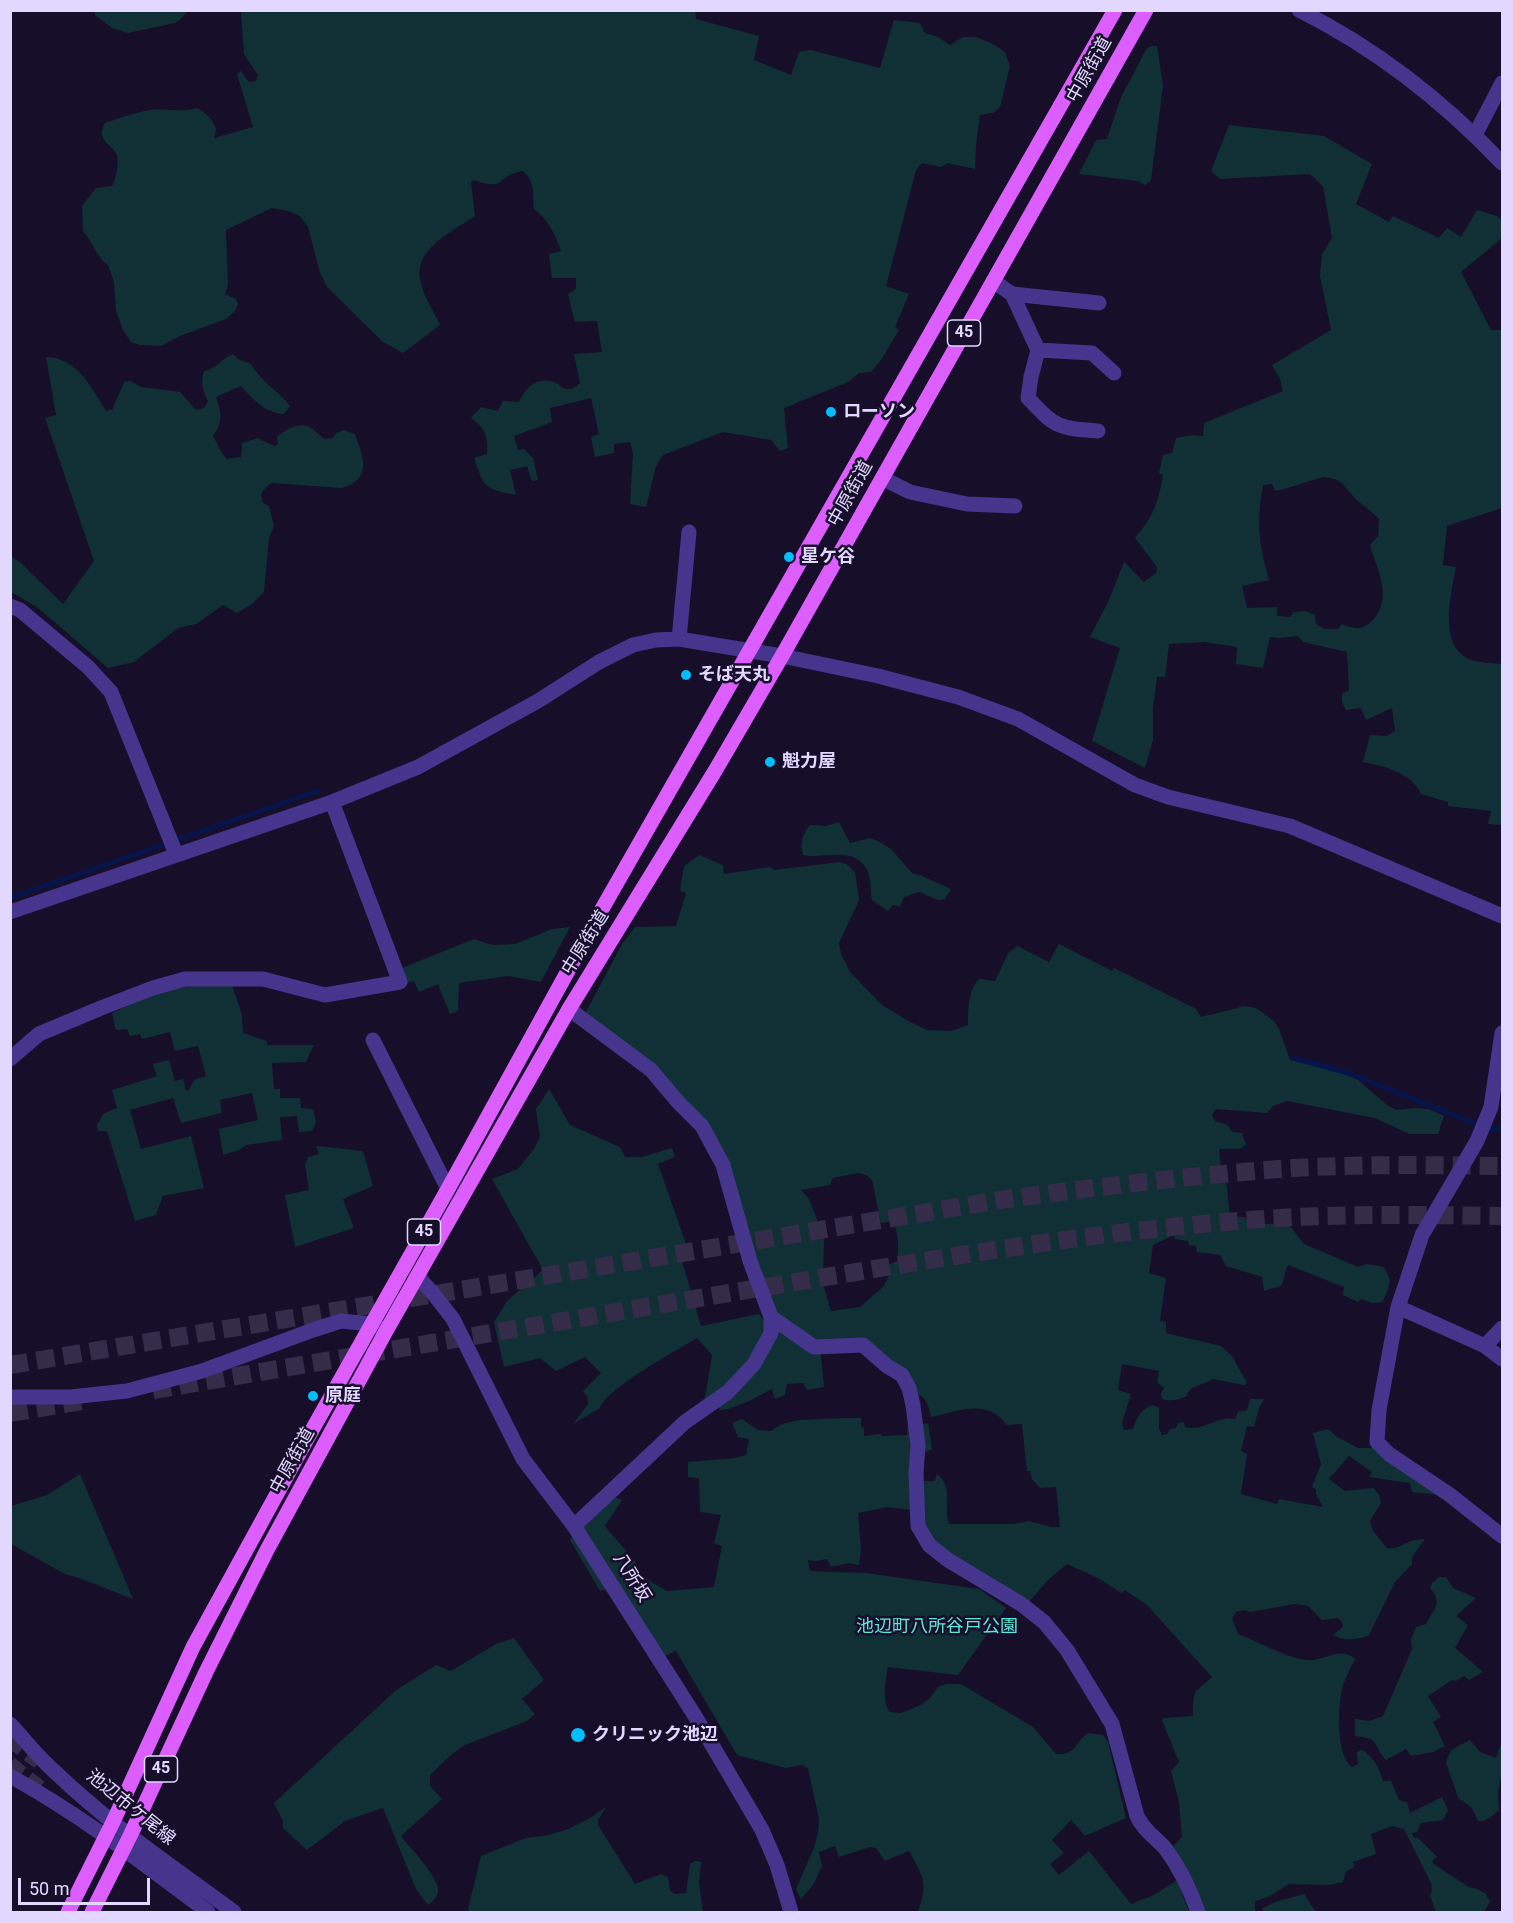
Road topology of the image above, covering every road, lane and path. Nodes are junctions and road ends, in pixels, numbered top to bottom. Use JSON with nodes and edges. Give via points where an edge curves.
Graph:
{"nodes":[{"id":1,"x":1115,"y":10,"type":"edge"},
{"id":2,"x":1146,"y":10,"type":"edge"},
{"id":3,"x":1299,"y":10,"type":"edge"},
{"id":4,"x":1503,"y":83,"type":"edge"},
{"id":5,"x":1475,"y":135,"type":"junction"},
{"id":6,"x":1503,"y":163,"type":"edge"},
{"id":7,"x":993,"y":281,"type":"junction"},
{"id":8,"x":1012,"y":294,"type":"junction"},
{"id":9,"x":1099,"y":303,"type":"dead end"},
{"id":10,"x":1038,"y":351,"type":"junction"},
{"id":11,"x":1114,"y":373,"type":"dead end"},
{"id":12,"x":1098,"y":431,"type":"dead end"},
{"id":13,"x":882,"y":478,"type":"junction"},
{"id":14,"x":1015,"y":506,"type":"dead end"},
{"id":15,"x":689,"y":532,"type":"dead end"},
{"id":16,"x":10,"y":606,"type":"edge"},
{"id":17,"x":679,"y":639,"type":"junction"},
{"id":18,"x":750,"y":650,"type":"junction"},
{"id":19,"x":782,"y":656,"type":"junction"},
{"id":20,"x":332,"y":802,"type":"junction"},
{"id":21,"x":176,"y":854,"type":"junction"},
{"id":22,"x":10,"y":912,"type":"edge"},
{"id":23,"x":1503,"y":916,"type":"edge"},
{"id":24,"x":569,"y":1008,"type":"junction"},
{"id":25,"x":1503,"y":1033,"type":"edge"},
{"id":26,"x":373,"y":1040,"type":"dead end"},
{"id":27,"x":10,"y":1059,"type":"edge"},
{"id":28,"x":448,"y":1189,"type":"junction"},
{"id":29,"x":418,"y":1277,"type":"junction"},
{"id":30,"x":1398,"y":1307,"type":"junction"},
{"id":31,"x":771,"y":1317,"type":"junction"},
{"id":32,"x":379,"y":1327,"type":"junction"},
{"id":33,"x":1503,"y":1328,"type":"edge"},
{"id":34,"x":1485,"y":1346,"type":"junction"},
{"id":35,"x":1503,"y":1359,"type":"edge"},
{"id":36,"x":10,"y":1397,"type":"edge"},
{"id":37,"x":574,"y":1526,"type":"junction"},
{"id":38,"x":1503,"y":1536,"type":"edge"},
{"id":39,"x":10,"y":1724,"type":"edge"},
{"id":40,"x":10,"y":1776,"type":"edge"},
{"id":41,"x":113,"y":1822,"type":"junction"},
{"id":42,"x":106,"y":1837,"type":"junction"},
{"id":43,"x":127,"y":1842,"type":"junction"},
{"id":44,"x":68,"y":1912,"type":"edge"},
{"id":45,"x":92,"y":1912,"type":"edge"},
{"id":46,"x":208,"y":1912,"type":"edge"},
{"id":47,"x":234,"y":1912,"type":"edge"},
{"id":48,"x":791,"y":1912,"type":"edge"},
{"id":49,"x":1198,"y":1912,"type":"edge"}],
"edges":[{"from":1,"to":18,"type":"main road","name":"中原街道","number":"45"},
{"from":2,"to":7,"type":"main road","name":"中原街道","number":"45"},
{"from":3,"to":5,"type":"street","via":[[1380,57]]},
{"from":4,"to":5,"type":"street"},
{"from":5,"to":6,"type":"street"},
{"from":7,"to":8,"type":"street"},
{"from":7,"to":13,"type":"main road","name":"中原街道","number":"45"},
{"from":8,"to":9,"type":"street"},
{"from":8,"to":10,"type":"street"},
{"from":10,"to":11,"type":"street","via":[[1092,353]]},
{"from":10,"to":12,"type":"street","via":[[1028,398],[1048,419],[1065,429]]},
{"from":13,"to":14,"type":"street","via":[[910,492],[967,504]]},
{"from":13,"to":19,"type":"main road","name":"中原街道","number":"45"},
{"from":15,"to":17,"type":"street"},
{"from":16,"to":21,"type":"street","via":[[80,660],[111,692]]},
{"from":17,"to":18,"type":"street"},
{"from":17,"to":20,"type":"street","via":[[633,645],[418,767]]},
{"from":18,"to":19,"type":"street"},
{"from":18,"to":28,"type":"main road","name":"中原街道","number":"45"},
{"from":19,"to":23,"type":"street","via":[[878,676],[1018,719],[1135,785],[1168,797],[1290,826]]},
{"from":19,"to":24,"type":"main road","name":"中原街道","number":"45"},
{"from":20,"to":21,"type":"street"},
{"from":20,"to":27,"type":"street","via":[[400,982],[325,995],[263,979],[185,979],[39,1034]]},
{"from":21,"to":22,"type":"street"},
{"from":24,"to":29,"type":"main road","name":"中原街道","number":"45"},
{"from":24,"to":31,"type":"street","via":[[651,1070],[702,1126],[723,1165],[750,1261]]},
{"from":25,"to":30,"type":"street","via":[[1491,1107],[1477,1141],[1422,1235]]},
{"from":26,"to":28,"type":"street"},
{"from":28,"to":32,"type":"main road","name":"中原街道","number":"45"},
{"from":29,"to":32,"type":"main road","name":"中原街道","number":"45"},
{"from":29,"to":37,"type":"street","name":"八所坂","via":[[453,1319],[523,1459]]},
{"from":30,"to":34,"type":"street"},
{"from":30,"to":38,"type":"street","via":[[1377,1442]]},
{"from":31,"to":37,"type":"street","via":[[771,1332],[754,1364],[728,1392],[684,1422]]},
{"from":31,"to":49,"type":"street","via":[[814,1347],[863,1345],[902,1375],[913,1405],[918,1445],[918,1526],[929,1545],[1021,1604],[1044,1622],[1067,1650],[1112,1724],[1142,1826],[1177,1865]]},
{"from":32,"to":36,"type":"street","via":[[341,1322],[202,1371],[127,1391],[71,1397]]},
{"from":32,"to":41,"type":"main road","name":"中原街道","number":"45","via":[[193,1647]]},
{"from":32,"to":43,"type":"main road","name":"中原街道","number":"45","via":[[206,1672]]},
{"from":33,"to":34,"type":"street"},
{"from":34,"to":35,"type":"street"},
{"from":37,"to":48,"type":"street","name":"八所坂","via":[[762,1830]]},
{"from":39,"to":41,"type":"street","name":"池辺市ケ尾線","via":[[53,1770]]},
{"from":40,"to":42,"type":"street","name":"池辺市ケ尾線"},
{"from":41,"to":42,"type":"main road","name":"中原街道","number":"45"},
{"from":41,"to":43,"type":"street","name":"池辺市ケ尾線"},
{"from":42,"to":43,"type":"street","name":"池辺市ケ尾線"},
{"from":42,"to":44,"type":"main road","name":"中原街道","number":"45"},
{"from":43,"to":45,"type":"main road","name":"中原街道","number":"45"},
{"from":43,"to":46,"type":"street","name":"池辺市ケ尾線"},
{"from":43,"to":47,"type":"street","name":"池辺市ケ尾線"}]}
